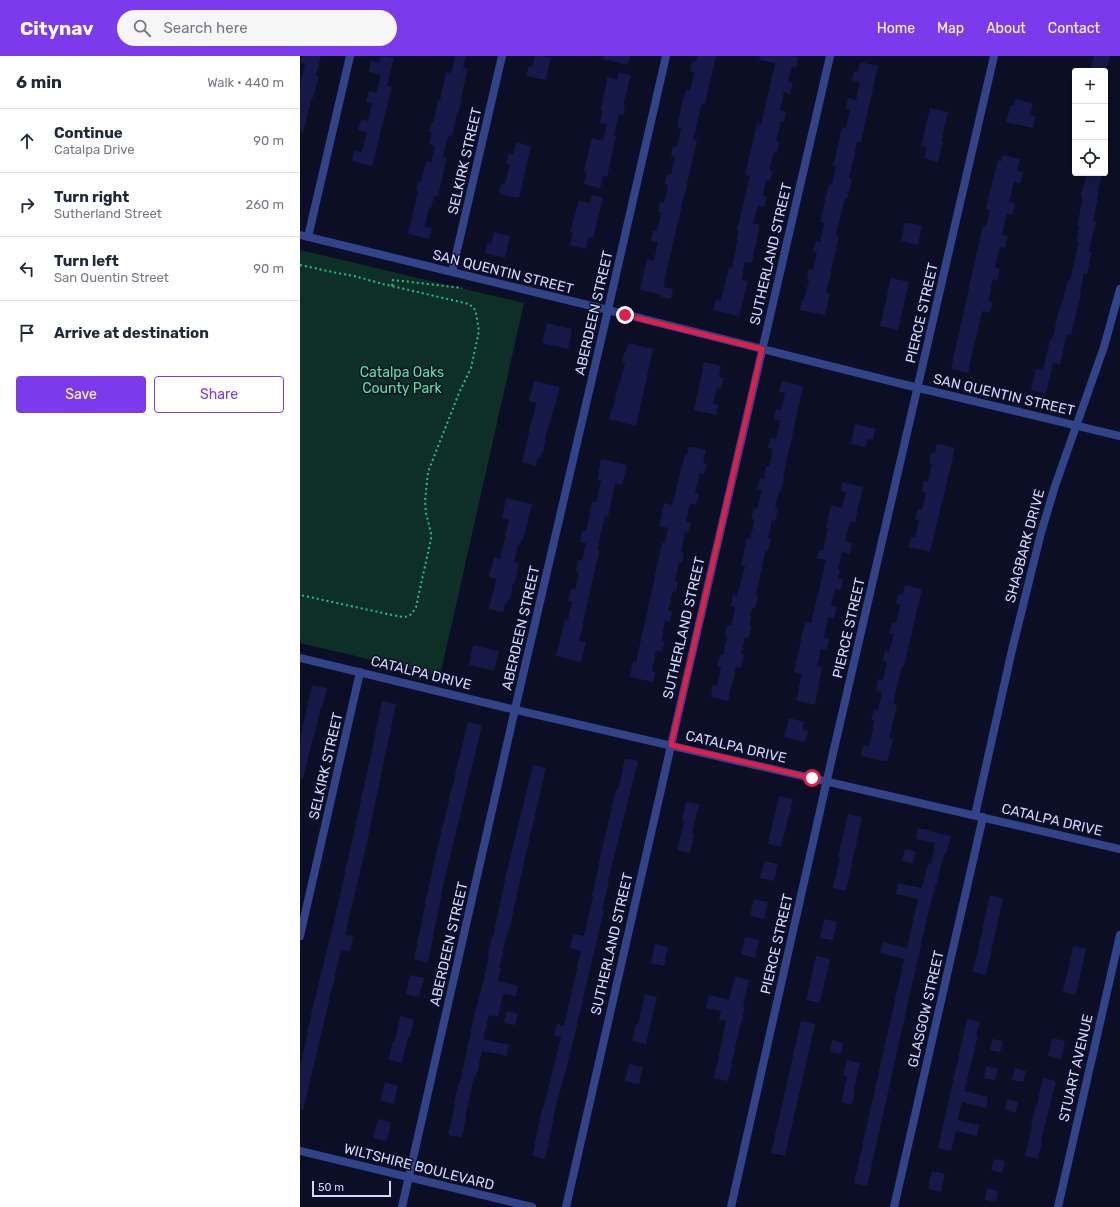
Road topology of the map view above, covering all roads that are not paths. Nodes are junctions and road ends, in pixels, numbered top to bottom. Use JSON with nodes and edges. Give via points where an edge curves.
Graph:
{"nodes":[{"id":1,"x":350,"y":56,"type":"edge"},
{"id":2,"x":502,"y":56,"type":"edge"},
{"id":3,"x":666,"y":56,"type":"edge"},
{"id":4,"x":830,"y":56,"type":"edge"},
{"id":5,"x":994,"y":56,"type":"edge"},
{"id":6,"x":304,"y":236,"type":"edge"},
{"id":7,"x":452,"y":272,"type":"junction"},
{"id":8,"x":1120,"y":289,"type":"edge"},
{"id":9,"x":608,"y":311,"type":"junction"},
{"id":10,"x":762,"y":349,"type":"junction"},
{"id":11,"x":918,"y":388,"type":"junction"},
{"id":12,"x":1076,"y":426,"type":"junction"},
{"id":13,"x":1120,"y":436,"type":"edge"},
{"id":14,"x":300,"y":658,"type":"edge"},
{"id":15,"x":360,"y":672,"type":"junction"},
{"id":16,"x":515,"y":709,"type":"junction"},
{"id":17,"x":671,"y":745,"type":"junction"},
{"id":18,"x":827,"y":782,"type":"junction"},
{"id":19,"x":979,"y":816,"type":"junction"},
{"id":20,"x":1120,"y":849,"type":"edge"},
{"id":21,"x":1120,"y":935,"type":"edge"},
{"id":22,"x":300,"y":936,"type":"edge"},
{"id":23,"x":300,"y":1151,"type":"edge"},
{"id":24,"x":409,"y":1178,"type":"junction"},
{"id":25,"x":402,"y":1207,"type":"edge"},
{"id":26,"x":532,"y":1207,"type":"edge"},
{"id":27,"x":566,"y":1207,"type":"edge"},
{"id":28,"x":730,"y":1207,"type":"edge"},
{"id":29,"x":894,"y":1207,"type":"edge"},
{"id":30,"x":1058,"y":1207,"type":"edge"}],
"edges":[{"from":1,"to":6,"type":"street"},
{"from":2,"to":7,"type":"street","name":"SELKIRK STREET"},
{"from":3,"to":9,"type":"street","name":"ABERDEEN STREET"},
{"from":4,"to":10,"type":"street","name":"SUTHERLAND STREET"},
{"from":5,"to":11,"type":"street","name":"PIERCE STREET"},
{"from":6,"to":7,"type":"street","name":"SAN QUENTIN STREET"},
{"from":7,"to":9,"type":"street","name":"SAN QUENTIN STREET"},
{"from":8,"to":12,"type":"street","name":"SHAGBARK DRIVE","via":[[1104,347]]},
{"from":9,"to":10,"type":"street","name":"SAN QUENTIN STREET"},
{"from":9,"to":16,"type":"street","name":"ABERDEEN STREET"},
{"from":10,"to":11,"type":"street","name":"SAN QUENTIN STREET"},
{"from":10,"to":17,"type":"street","name":"SUTHERLAND STREET"},
{"from":11,"to":12,"type":"street","name":"SAN QUENTIN STREET"},
{"from":11,"to":18,"type":"street","name":"PIERCE STREET"},
{"from":12,"to":13,"type":"street","name":"SAN QUENTIN STREET"},
{"from":12,"to":19,"type":"street","name":"SHAGBARK DRIVE","via":[[1054,486],[1031,570],[1012,650]]},
{"from":14,"to":15,"type":"street","name":"CATALPA DRIVE"},
{"from":15,"to":16,"type":"street","name":"CATALPA DRIVE"},
{"from":15,"to":22,"type":"street","name":"SELKIRK STREET"},
{"from":16,"to":17,"type":"street","name":"CATALPA DRIVE"},
{"from":16,"to":24,"type":"street","name":"ABERDEEN STREET"},
{"from":17,"to":18,"type":"street","name":"CATALPA DRIVE"},
{"from":17,"to":27,"type":"street","name":"SUTHERLAND STREET"},
{"from":18,"to":19,"type":"street","name":"CATALPA DRIVE"},
{"from":18,"to":28,"type":"street","name":"PIERCE STREET"},
{"from":19,"to":20,"type":"street","name":"CATALPA DRIVE"},
{"from":19,"to":29,"type":"street","name":"GLASGOW STREET"},
{"from":21,"to":30,"type":"street","name":"STUART AVENUE"},
{"from":23,"to":24,"type":"street","name":"WILTSHIRE BOULEVARD"},
{"from":24,"to":25,"type":"street","name":"ABERDEEN STREET"},
{"from":24,"to":26,"type":"street","name":"WILTSHIRE BOULEVARD"}]}
